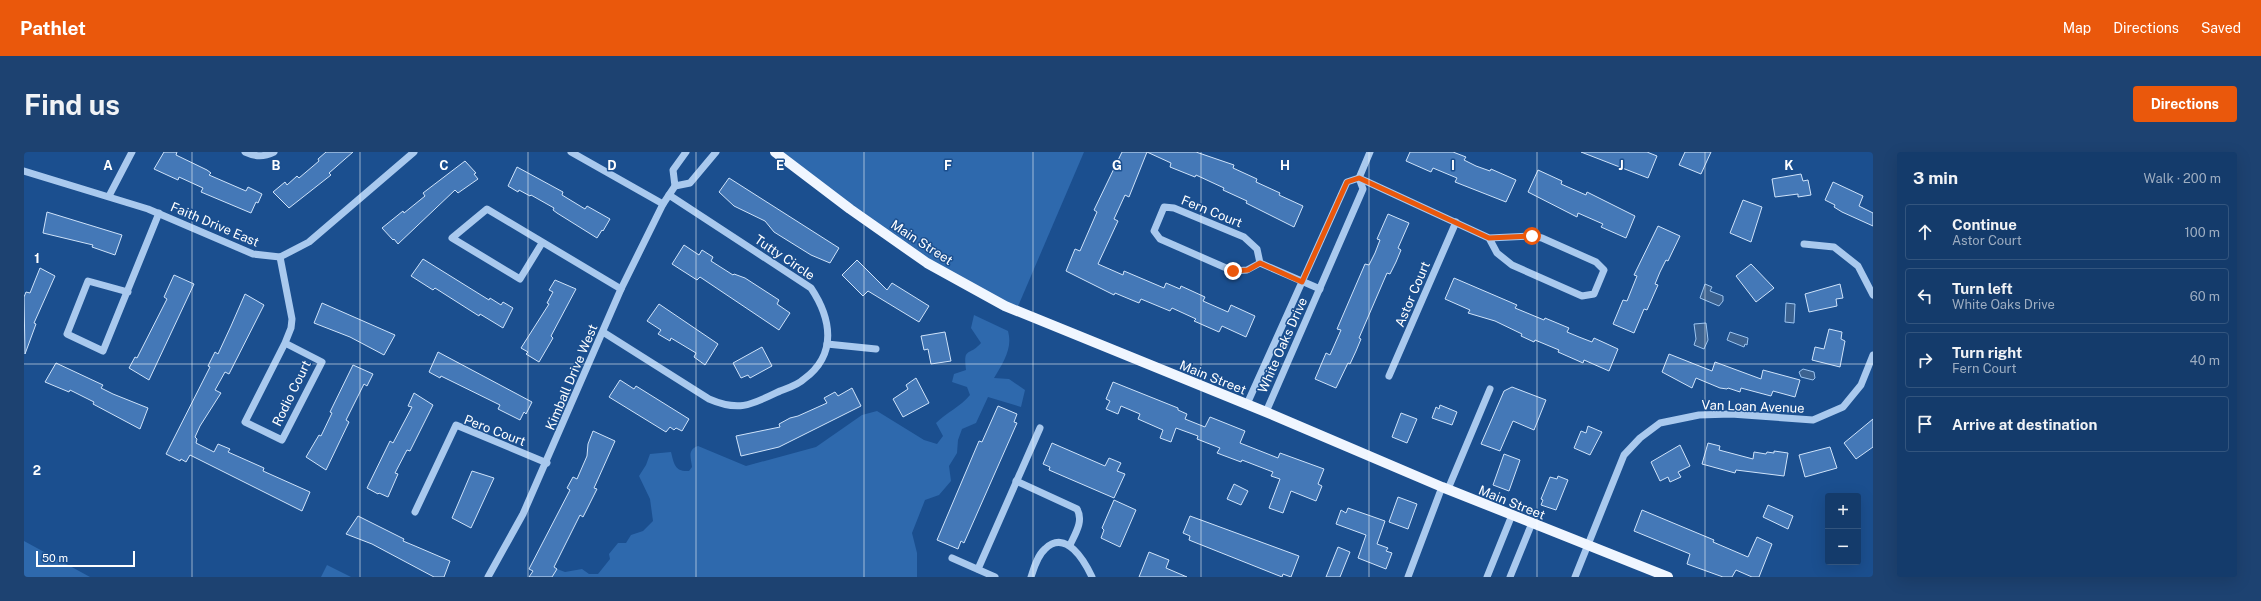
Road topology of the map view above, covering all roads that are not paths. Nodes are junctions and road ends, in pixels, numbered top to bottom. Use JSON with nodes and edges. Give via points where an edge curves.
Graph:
{"nodes":[{"id":1,"x":132,"y":152,"type":"edge"},
{"id":2,"x":245,"y":152,"type":"edge"},
{"id":3,"x":274,"y":152,"type":"edge"},
{"id":4,"x":571,"y":152,"type":"edge"},
{"id":5,"x":686,"y":152,"type":"edge"},
{"id":6,"x":716,"y":152,"type":"edge"},
{"id":7,"x":775,"y":152,"type":"edge"},
{"id":8,"x":1370,"y":152,"type":"edge"},
{"id":9,"x":411,"y":153,"type":"edge"},
{"id":10,"x":24,"y":171,"type":"edge"},
{"id":11,"x":1359,"y":178,"type":"junction"},
{"id":12,"x":675,"y":186,"type":"junction"},
{"id":13,"x":669,"y":195,"type":"junction"},
{"id":14,"x":109,"y":196,"type":"junction"},
{"id":15,"x":663,"y":204,"type":"junction"},
{"id":16,"x":159,"y":213,"type":"junction"},
{"id":17,"x":1456,"y":222,"type":"junction"},
{"id":18,"x":1489,"y":238,"type":"junction"},
{"id":19,"x":542,"y":242,"type":"junction"},
{"id":20,"x":1804,"y":244,"type":"dead end"},
{"id":21,"x":280,"y":257,"type":"junction"},
{"id":22,"x":1260,"y":263,"type":"junction"},
{"id":23,"x":1302,"y":282,"type":"junction"},
{"id":24,"x":621,"y":288,"type":"junction"},
{"id":25,"x":1320,"y":289,"type":"junction"},
{"id":26,"x":128,"y":292,"type":"junction"},
{"id":27,"x":1873,"y":295,"type":"edge"},
{"id":28,"x":603,"y":332,"type":"junction"},
{"id":29,"x":285,"y":343,"type":"junction"},
{"id":30,"x":827,"y":344,"type":"junction"},
{"id":31,"x":876,"y":349,"type":"dead end"},
{"id":32,"x":1873,"y":355,"type":"edge"},
{"id":33,"x":1389,"y":376,"type":"dead end"},
{"id":34,"x":1490,"y":389,"type":"dead end"},
{"id":35,"x":1247,"y":404,"type":"junction"},
{"id":36,"x":1266,"y":412,"type":"junction"},
{"id":37,"x":1040,"y":428,"type":"dead end"},
{"id":38,"x":547,"y":463,"type":"junction"},
{"id":39,"x":1016,"y":482,"type":"junction"},
{"id":40,"x":1445,"y":488,"type":"junction"},
{"id":41,"x":415,"y":512,"type":"dead end"},
{"id":42,"x":1512,"y":515,"type":"junction"},
{"id":43,"x":1532,"y":523,"type":"junction"},
{"id":44,"x":1070,"y":545,"type":"junction"},
{"id":45,"x":1587,"y":546,"type":"junction"},
{"id":46,"x":952,"y":558,"type":"dead end"},
{"id":47,"x":978,"y":569,"type":"junction"},
{"id":48,"x":488,"y":577,"type":"edge"},
{"id":49,"x":995,"y":577,"type":"edge"},
{"id":50,"x":1031,"y":577,"type":"edge"},
{"id":51,"x":1092,"y":577,"type":"edge"},
{"id":52,"x":1408,"y":577,"type":"edge"},
{"id":53,"x":1488,"y":577,"type":"edge"},
{"id":54,"x":1510,"y":577,"type":"edge"},
{"id":55,"x":1575,"y":577,"type":"edge"},
{"id":56,"x":1668,"y":577,"type":"edge"}],
"edges":[{"from":1,"to":14,"type":"street"},
{"from":2,"to":3,"type":"street","via":[[254,156],[265,156]]},
{"from":4,"to":15,"type":"street"},
{"from":5,"to":12,"type":"street","via":[[673,170]]},
{"from":6,"to":12,"type":"street","via":[[690,183]]},
{"from":7,"to":35,"type":"main road","name":"Main Street","via":[[927,263],[1005,306]]},
{"from":8,"to":11,"type":"street","name":"White Oaks Drive"},
{"from":9,"to":21,"type":"street","via":[[309,242]]},
{"from":10,"to":14,"type":"street","name":"Faith Drive East"},
{"from":11,"to":17,"type":"street"},
{"from":11,"to":23,"type":"street","name":"White Oaks Drive","via":[[1347,182]]},
{"from":11,"to":25,"type":"street","name":"White Oaks Drive","via":[[1363,189]]},
{"from":12,"to":13,"type":"street","name":"Kimball Drive West"},
{"from":13,"to":15,"type":"street","name":"Kimball Drive West"},
{"from":13,"to":30,"type":"street","name":"Tutty Circle","via":[[811,288],[824,310],[829,329]]},
{"from":14,"to":16,"type":"street","name":"Faith Drive East"},
{"from":15,"to":24,"type":"street","name":"Kimball Drive West"},
{"from":16,"to":21,"type":"street","name":"Faith Drive East","via":[[253,254]]},
{"from":16,"to":26,"type":"street"},
{"from":17,"to":18,"type":"street"},
{"from":17,"to":33,"type":"street","name":"Astor Court"},
{"from":18,"to":18,"type":"street","via":[[1497,253],[1512,265],[1582,296],[1594,294],[1604,270],[1596,262],[1542,238]]},
{"from":19,"to":19,"type":"street","via":[[486,209],[452,238],[520,279]]},
{"from":19,"to":24,"type":"street"},
{"from":20,"to":27,"type":"street","via":[[1834,248],[1858,266]]},
{"from":21,"to":29,"type":"street","name":"Rodio Court","via":[[292,319]]},
{"from":22,"to":22,"type":"street","name":"Fern Court","via":[[1248,270],[1233,271],[1160,239],[1154,230],[1164,207],[1174,208],[1244,238],[1257,249]]},
{"from":22,"to":23,"type":"street"},
{"from":23,"to":25,"type":"street"},
{"from":23,"to":35,"type":"street","name":"White Oaks Drive"},
{"from":24,"to":28,"type":"street","name":"Kimball Drive West"},
{"from":25,"to":36,"type":"street","name":"White Oaks Drive"},
{"from":26,"to":26,"type":"street","via":[[103,351],[67,334],[88,281]]},
{"from":28,"to":30,"type":"street","name":"Tutty Circle","via":[[709,399],[725,406],[740,407],[754,404],[804,380],[823,357]]},
{"from":28,"to":38,"type":"street","name":"Kimball Drive West"},
{"from":29,"to":29,"type":"street","name":"Rodio Court","via":[[245,422],[282,440],[322,362]]},
{"from":30,"to":31,"type":"street"},
{"from":32,"to":45,"type":"street","name":"Van Loan Avenue","via":[[1861,385],[1843,407],[1813,420],[1731,414],[1699,415],[1660,423],[1640,438],[1624,455]]},
{"from":34,"to":40,"type":"street"},
{"from":35,"to":36,"type":"main road","name":"Main Street"},
{"from":36,"to":40,"type":"main road","name":"Main Street"},
{"from":37,"to":39,"type":"street"},
{"from":38,"to":41,"type":"street","name":"Pero Court","via":[[456,425]]},
{"from":38,"to":48,"type":"street","name":"Kimball Drive West","via":[[511,539]]},
{"from":39,"to":44,"type":"street","via":[[1077,509],[1080,522]]},
{"from":39,"to":47,"type":"street"},
{"from":40,"to":42,"type":"main road","name":"Main Street"},
{"from":40,"to":52,"type":"street"},
{"from":42,"to":43,"type":"main road","name":"Main Street"},
{"from":42,"to":53,"type":"street"},
{"from":43,"to":45,"type":"main road","name":"Main Street"},
{"from":43,"to":54,"type":"street"},
{"from":44,"to":50,"type":"street","via":[[1054,544],[1044,549]]},
{"from":44,"to":51,"type":"street","via":[[1082,557]]},
{"from":45,"to":55,"type":"street","name":"Van Loan Avenue"},
{"from":45,"to":56,"type":"main road","name":"Main Street"},
{"from":46,"to":47,"type":"street"},
{"from":47,"to":49,"type":"street"}]}
